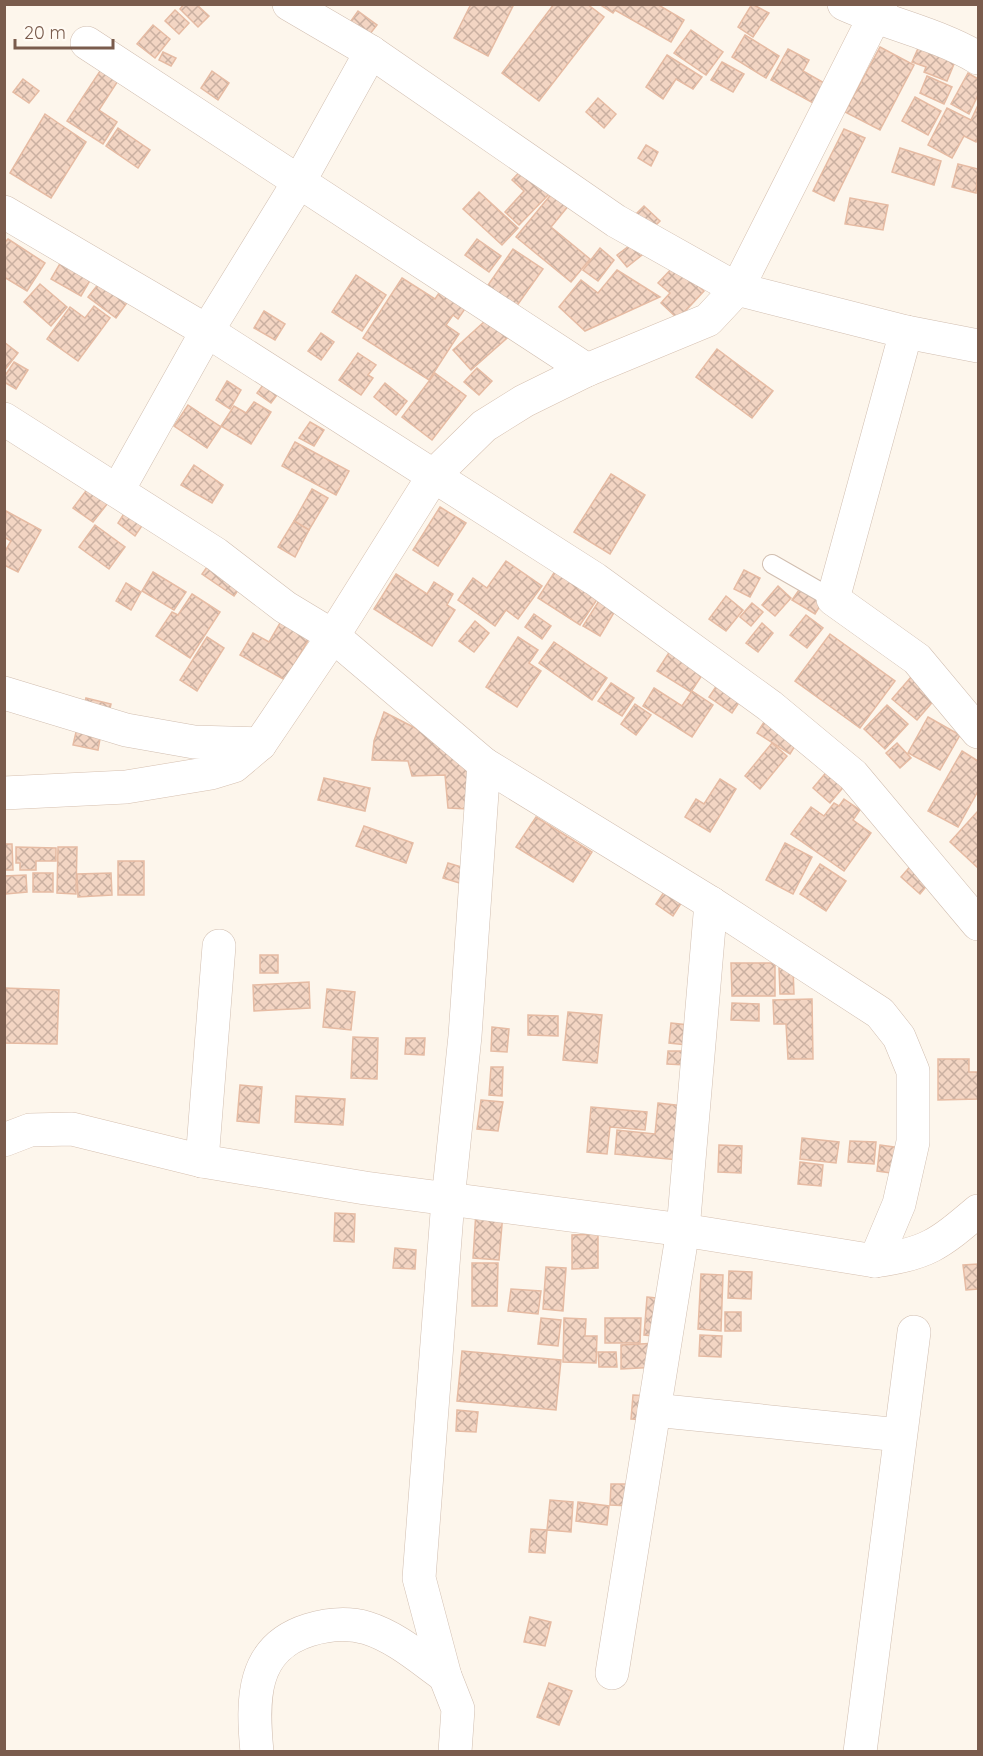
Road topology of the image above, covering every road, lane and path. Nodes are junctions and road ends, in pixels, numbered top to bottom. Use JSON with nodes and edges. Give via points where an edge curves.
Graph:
{"nodes":[{"id":1,"x":289,"y":4,"type":"edge"},
{"id":2,"x":844,"y":4,"type":"edge"},
{"id":3,"x":878,"y":11,"type":"edge"},
{"id":4,"x":87,"y":43,"type":"dead end"},
{"id":5,"x":371,"y":52,"type":"junction"},
{"id":6,"x":978,"y":58,"type":"edge"},
{"id":7,"x":300,"y":180,"type":"junction"},
{"id":8,"x":4,"y":212,"type":"edge"},
{"id":9,"x":737,"y":289,"type":"junction"},
{"id":10,"x":207,"y":331,"type":"junction"},
{"id":11,"x":906,"y":332,"type":"junction"},
{"id":12,"x":978,"y":346,"type":"edge"},
{"id":13,"x":587,"y":370,"type":"junction"},
{"id":14,"x":4,"y":419,"type":"edge"},
{"id":15,"x":434,"y":475,"type":"junction"},
{"id":16,"x":118,"y":490,"type":"junction"},
{"id":17,"x":772,"y":564,"type":"dead end"},
{"id":18,"x":833,"y":599,"type":"junction"},
{"id":19,"x":333,"y":636,"type":"junction"},
{"id":20,"x":4,"y":693,"type":"edge"},
{"id":21,"x":977,"y":722,"type":"edge"},
{"id":22,"x":260,"y":744,"type":"junction"},
{"id":23,"x":484,"y":764,"type":"junction"},
{"id":24,"x":4,"y":793,"type":"edge"},
{"id":25,"x":711,"y":903,"type":"junction"},
{"id":26,"x":978,"y":924,"type":"edge"},
{"id":27,"x":219,"y":946,"type":"dead end"},
{"id":28,"x":4,"y":1140,"type":"edge"},
{"id":29,"x":202,"y":1161,"type":"junction"},
{"id":30,"x":448,"y":1200,"type":"junction"},
{"id":31,"x":978,"y":1211,"type":"edge"},
{"id":32,"x":683,"y":1230,"type":"junction"},
{"id":33,"x":875,"y":1261,"type":"junction"},
{"id":34,"x":914,"y":1332,"type":"dead end"},
{"id":35,"x":654,"y":1410,"type":"junction"},
{"id":36,"x":900,"y":1435,"type":"junction"},
{"id":37,"x":612,"y":1673,"type":"dead end"},
{"id":38,"x":445,"y":1676,"type":"junction"},
{"id":39,"x":257,"y":1752,"type":"edge"},
{"id":40,"x":456,"y":1752,"type":"edge"},
{"id":41,"x":860,"y":1752,"type":"edge"}],
"edges":[{"from":1,"to":5,"type":"street"},
{"from":2,"to":3,"type":"street"},
{"from":3,"to":6,"type":"street"},
{"from":3,"to":9,"type":"street"},
{"from":4,"to":7,"type":"street"},
{"from":5,"to":7,"type":"street"},
{"from":5,"to":9,"type":"street","via":[[616,221]]},
{"from":7,"to":10,"type":"street"},
{"from":7,"to":13,"type":"street"},
{"from":8,"to":10,"type":"street"},
{"from":9,"to":11,"type":"street"},
{"from":9,"to":13,"type":"street","via":[[708,320]]},
{"from":10,"to":15,"type":"street"},
{"from":10,"to":16,"type":"street"},
{"from":11,"to":12,"type":"street"},
{"from":11,"to":18,"type":"street"},
{"from":13,"to":15,"type":"street","via":[[484,426]]},
{"from":14,"to":16,"type":"street"},
{"from":15,"to":19,"type":"street"},
{"from":15,"to":26,"type":"street","via":[[595,579],[770,706],[853,775]]},
{"from":16,"to":19,"type":"street"},
{"from":17,"to":18,"type":"lane"},
{"from":18,"to":21,"type":"street","via":[[917,659]]},
{"from":19,"to":22,"type":"street"},
{"from":19,"to":23,"type":"street"},
{"from":20,"to":22,"type":"street","via":[[126,730],[194,742]]},
{"from":22,"to":24,"type":"street","via":[[234,766],[211,773],[126,787]]},
{"from":23,"to":25,"type":"street"},
{"from":23,"to":30,"type":"street","via":[[465,1036]]},
{"from":25,"to":32,"type":"street"},
{"from":25,"to":33,"type":"street","via":[[880,1013],[899,1037],[913,1071],[913,1142],[899,1204]]},
{"from":27,"to":29,"type":"street"},
{"from":28,"to":29,"type":"street","via":[[30,1130],[72,1129]]},
{"from":29,"to":30,"type":"street"},
{"from":30,"to":32,"type":"street"},
{"from":30,"to":38,"type":"street","via":[[419,1578]]},
{"from":31,"to":33,"type":"street","via":[[941,1243],[904,1257]]},
{"from":32,"to":33,"type":"street"},
{"from":32,"to":35,"type":"street"},
{"from":34,"to":36,"type":"street"},
{"from":35,"to":36,"type":"street"},
{"from":35,"to":37,"type":"street"},
{"from":36,"to":41,"type":"street"},
{"from":38,"to":39,"type":"street","via":[[409,1650],[367,1628],[333,1623],[293,1635],[268,1656],[257,1680]]},
{"from":38,"to":40,"type":"street","via":[[458,1709]]}]}
